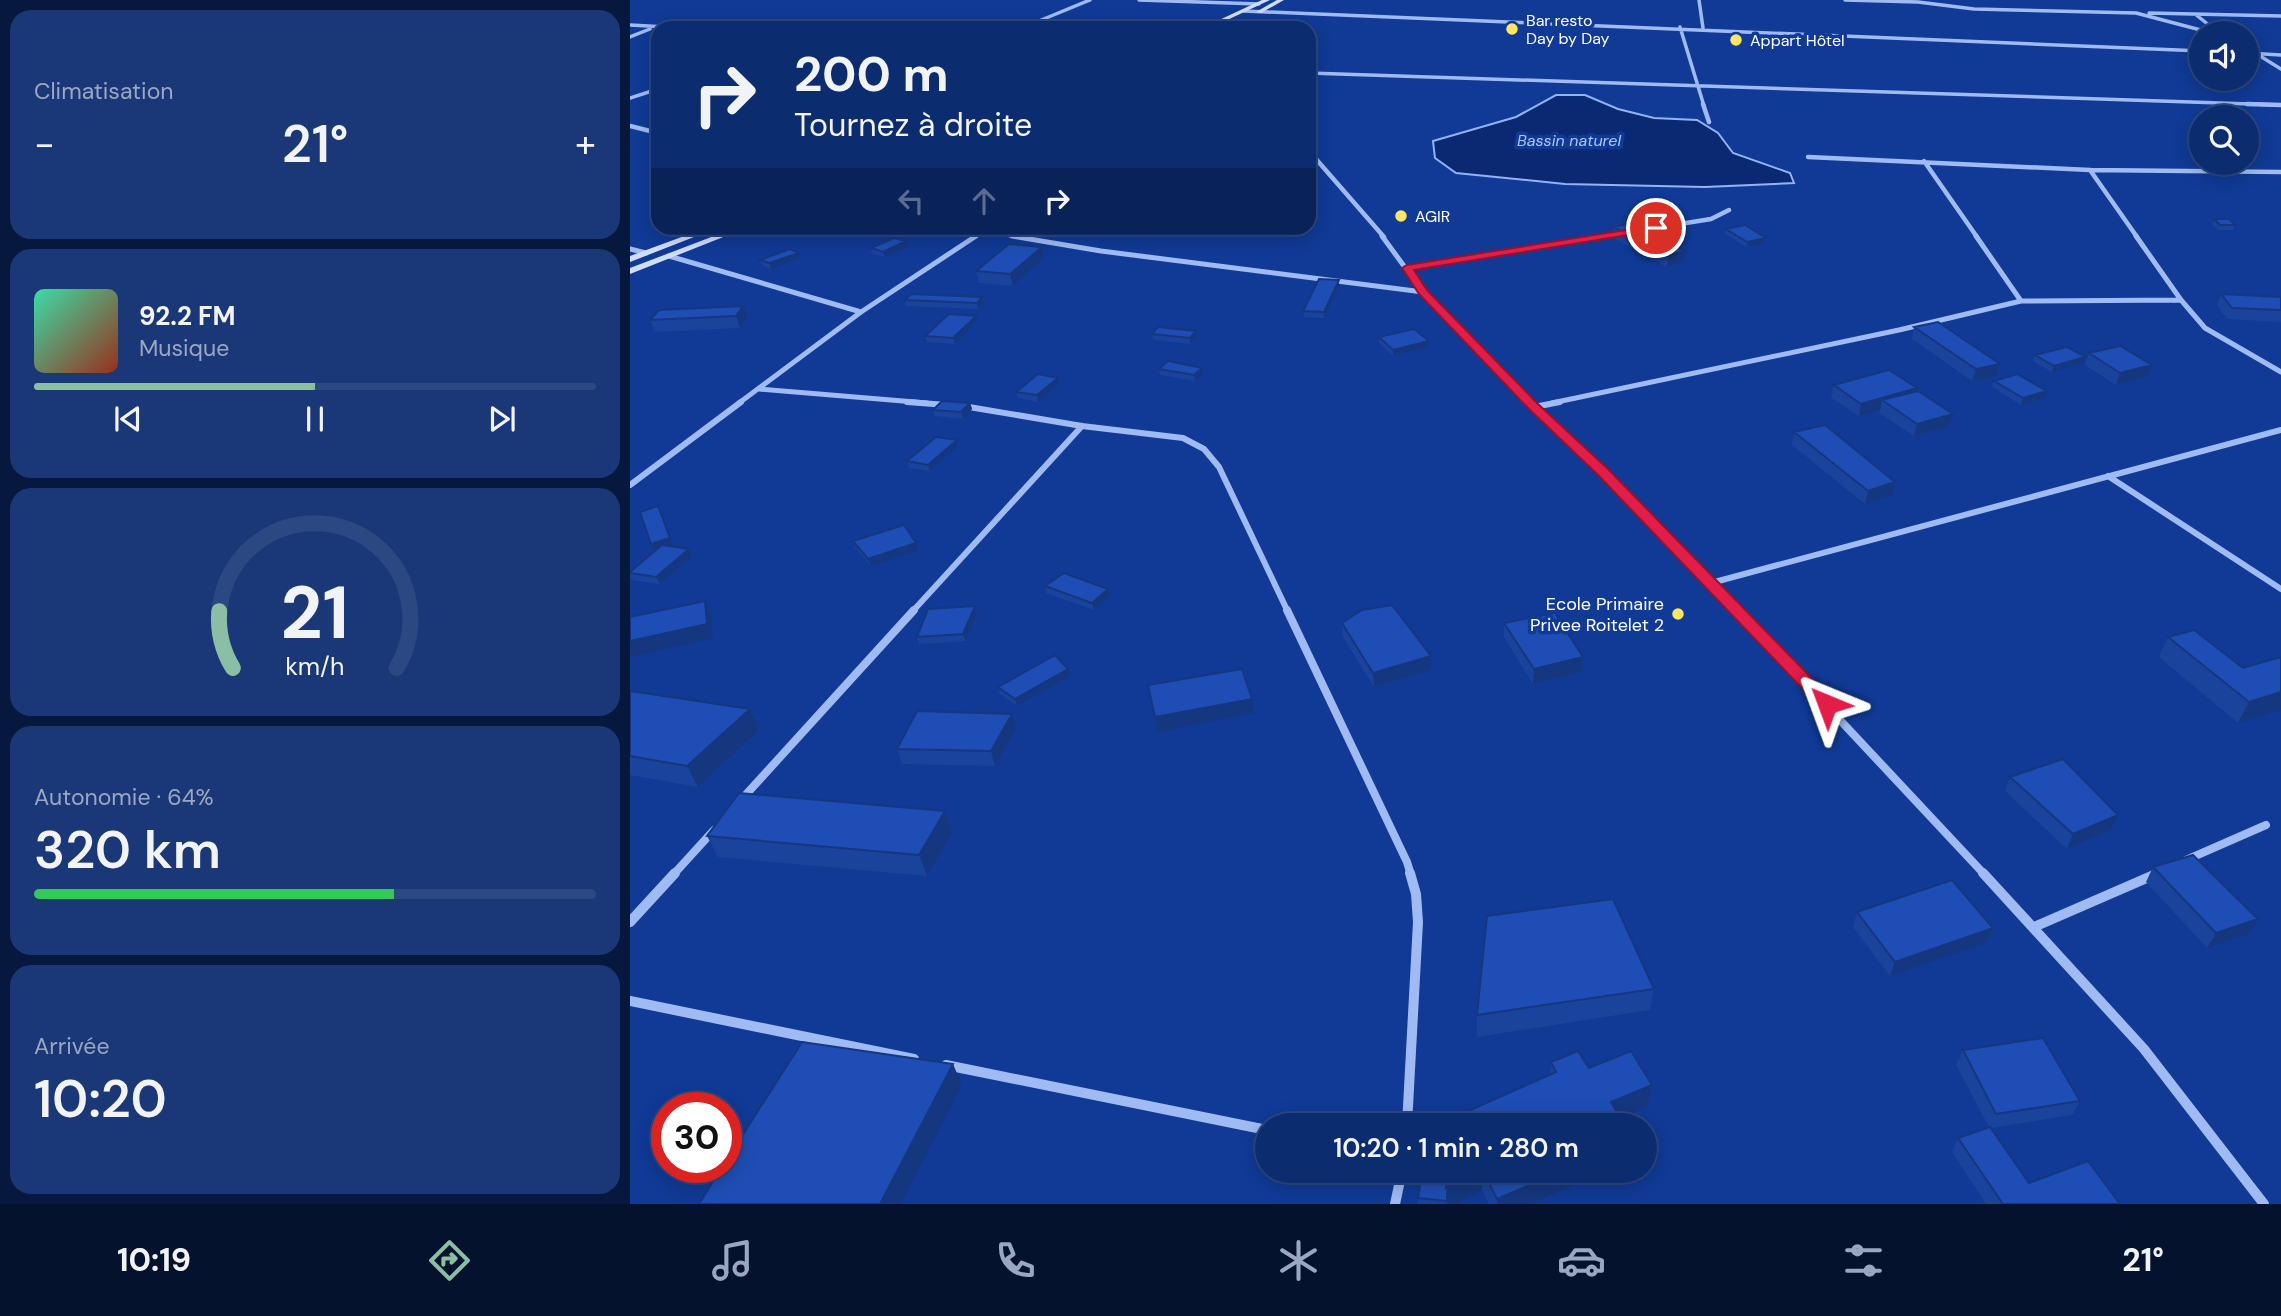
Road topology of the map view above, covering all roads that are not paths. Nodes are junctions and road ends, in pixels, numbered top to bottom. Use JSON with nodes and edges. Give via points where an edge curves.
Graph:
{"nodes":[{"id":1,"x":1090,"y":0,"type":"edge"},
{"id":2,"x":1139,"y":0,"type":"edge"},
{"id":3,"x":1267,"y":0,"type":"edge"},
{"id":4,"x":1281,"y":0,"type":"edge"},
{"id":5,"x":1699,"y":0,"type":"edge"},
{"id":6,"x":1845,"y":0,"type":"edge"},
{"id":7,"x":1900,"y":1,"type":"edge"},
{"id":8,"x":1259,"y":4,"type":"junction"},
{"id":9,"x":1244,"y":11,"type":"junction"},
{"id":10,"x":1258,"y":12,"type":"junction"},
{"id":11,"x":2136,"y":13,"type":"junction"},
{"id":12,"x":2194,"y":14,"type":"junction"},
{"id":13,"x":2281,"y":16,"type":"edge"},
{"id":14,"x":1039,"y":21,"type":"edge"},
{"id":15,"x":1221,"y":21,"type":"edge"},
{"id":16,"x":1240,"y":21,"type":"edge"},
{"id":17,"x":2203,"y":21,"type":"edge"},
{"id":18,"x":630,"y":25,"type":"edge"},
{"id":19,"x":651,"y":27,"type":"edge"},
{"id":20,"x":1680,"y":27,"type":"junction"},
{"id":21,"x":2189,"y":27,"type":"edge"},
{"id":22,"x":651,"y":28,"type":"edge"},
{"id":23,"x":1703,"y":28,"type":"junction"},
{"id":24,"x":630,"y":37,"type":"edge"},
{"id":25,"x":2189,"y":50,"type":"edge"},
{"id":26,"x":2260,"y":54,"type":"joint"},
{"id":27,"x":2281,"y":55,"type":"edge"},
{"id":28,"x":2281,"y":69,"type":"edge"},
{"id":29,"x":1316,"y":74,"type":"edge"},
{"id":30,"x":1697,"y":88,"type":"junction"},
{"id":31,"x":651,"y":91,"type":"edge"},
{"id":32,"x":630,"y":98,"type":"edge"},
{"id":33,"x":2281,"y":105,"type":"edge"},
{"id":34,"x":1709,"y":122,"type":"dead end"},
{"id":35,"x":630,"y":126,"type":"edge"},
{"id":36,"x":651,"y":131,"type":"edge"},
{"id":37,"x":1808,"y":157,"type":"dead end"},
{"id":38,"x":1316,"y":158,"type":"edge"},
{"id":39,"x":1924,"y":161,"type":"junction"},
{"id":40,"x":2090,"y":170,"type":"junction"},
{"id":41,"x":2281,"y":172,"type":"edge"},
{"id":42,"x":1729,"y":209,"type":"dead end"},
{"id":43,"x":694,"y":235,"type":"edge"},
{"id":44,"x":724,"y":235,"type":"edge"},
{"id":45,"x":978,"y":235,"type":"edge"},
{"id":46,"x":1018,"y":235,"type":"edge"},
{"id":47,"x":630,"y":249,"type":"edge"},
{"id":48,"x":646,"y":253,"type":"junction"},
{"id":49,"x":669,"y":256,"type":"junction"},
{"id":50,"x":630,"y":259,"type":"edge"},
{"id":51,"x":1407,"y":268,"type":"junction"},
{"id":52,"x":630,"y":271,"type":"edge"},
{"id":53,"x":1423,"y":292,"type":"junction"},
{"id":54,"x":2181,"y":300,"type":"junction"},
{"id":55,"x":2021,"y":301,"type":"junction"},
{"id":56,"x":861,"y":312,"type":"junction"},
{"id":57,"x":2281,"y":372,"type":"edge"},
{"id":58,"x":759,"y":388,"type":"junction"},
{"id":59,"x":1534,"y":407,"type":"junction"},
{"id":60,"x":1082,"y":426,"type":"junction"},
{"id":61,"x":2281,"y":430,"type":"edge"},
{"id":62,"x":2108,"y":476,"type":"junction"},
{"id":63,"x":630,"y":485,"type":"edge"},
{"id":64,"x":1711,"y":583,"type":"junction"},
{"id":65,"x":2281,"y":589,"type":"edge"},
{"id":66,"x":734,"y":808,"type":"edge"},
{"id":67,"x":724,"y":818,"type":"edge"},
{"id":68,"x":2266,"y":825,"type":"dead end"},
{"id":69,"x":2180,"y":863,"type":"edge"},
{"id":70,"x":2168,"y":868,"type":"edge"},
{"id":71,"x":630,"y":922,"type":"edge"},
{"id":72,"x":2034,"y":927,"type":"junction"},
{"id":73,"x":630,"y":1001,"type":"edge"},
{"id":74,"x":1408,"y":1113,"type":"edge"},
{"id":75,"x":1255,"y":1128,"type":"edge"},
{"id":76,"x":1399,"y":1183,"type":"edge"},
{"id":77,"x":1395,"y":1204,"type":"edge"},
{"id":78,"x":2264,"y":1204,"type":"edge"}],
"edges":[{"from":1,"to":14,"type":"street"},
{"from":2,"to":8,"type":"street"},
{"from":3,"to":8,"type":"main road"},
{"from":4,"to":10,"type":"main road"},
{"from":5,"to":23,"type":"street"},
{"from":6,"to":7,"type":"street"},
{"from":7,"to":11,"type":"street","via":[[1974,9]]},
{"from":8,"to":9,"type":"main road"},
{"from":9,"to":10,"type":"street"},
{"from":9,"to":15,"type":"main road"},
{"from":10,"to":16,"type":"main road"},
{"from":10,"to":20,"type":"street"},
{"from":11,"to":12,"type":"street"},
{"from":11,"to":21,"type":"street"},
{"from":12,"to":13,"type":"street"},
{"from":12,"to":17,"type":"street"},
{"from":18,"to":19,"type":"street"},
{"from":20,"to":23,"type":"street"},
{"from":20,"to":30,"type":"street"},
{"from":22,"to":24,"type":"street"},
{"from":23,"to":25,"type":"street"},
{"from":26,"to":27,"type":"street"},
{"from":26,"to":28,"type":"street"},
{"from":29,"to":30,"type":"street"},
{"from":30,"to":33,"type":"street"},
{"from":30,"to":34,"type":"street"},
{"from":31,"to":32,"type":"street"},
{"from":35,"to":36,"type":"street"},
{"from":37,"to":39,"type":"street"},
{"from":38,"to":51,"type":"street"},
{"from":39,"to":40,"type":"street"},
{"from":39,"to":55,"type":"street"},
{"from":40,"to":41,"type":"street"},
{"from":40,"to":54,"type":"street"},
{"from":42,"to":51,"type":"street","via":[[1711,219]]},
{"from":43,"to":48,"type":"main road"},
{"from":44,"to":49,"type":"main road"},
{"from":45,"to":56,"type":"street"},
{"from":46,"to":53,"type":"street","via":[[1101,251]]},
{"from":47,"to":48,"type":"street"},
{"from":48,"to":50,"type":"main road"},
{"from":49,"to":52,"type":"main road"},
{"from":49,"to":56,"type":"street"},
{"from":51,"to":53,"type":"street"},
{"from":53,"to":59,"type":"street"},
{"from":54,"to":55,"type":"street"},
{"from":54,"to":57,"type":"street","via":[[2205,328]]},
{"from":55,"to":59,"type":"street"},
{"from":56,"to":58,"type":"street"},
{"from":58,"to":60,"type":"street","via":[[962,406]]},
{"from":58,"to":63,"type":"street"},
{"from":59,"to":64,"type":"street"},
{"from":60,"to":66,"type":"street"},
{"from":60,"to":74,"type":"street","via":[[1183,438],[1204,449],[1219,467],[1407,862],[1418,922]]},
{"from":61,"to":62,"type":"street"},
{"from":62,"to":64,"type":"street"},
{"from":62,"to":65,"type":"street"},
{"from":64,"to":72,"type":"street"},
{"from":67,"to":71,"type":"street"},
{"from":68,"to":69,"type":"street"},
{"from":70,"to":72,"type":"street"},
{"from":72,"to":78,"type":"street","via":[[2144,1049]]},
{"from":73,"to":75,"type":"street"},
{"from":76,"to":77,"type":"street"}]}
